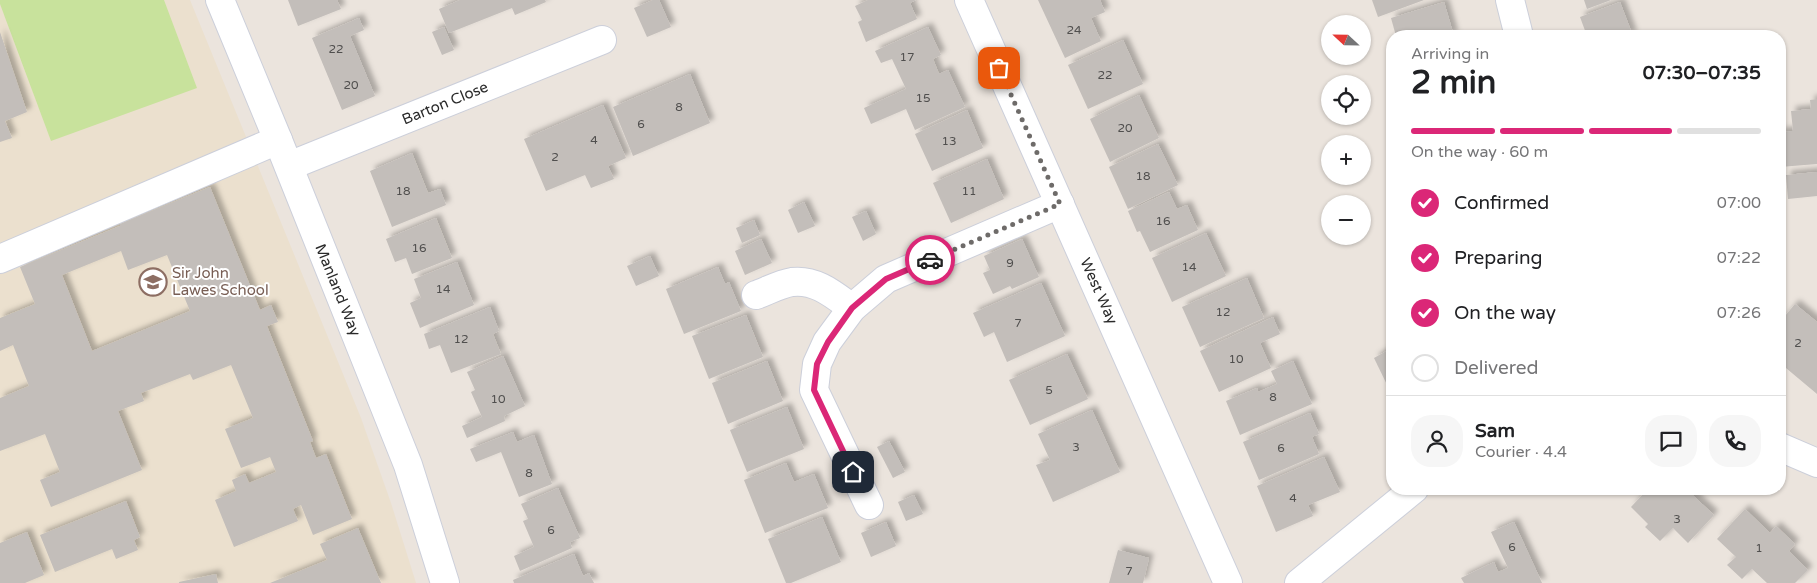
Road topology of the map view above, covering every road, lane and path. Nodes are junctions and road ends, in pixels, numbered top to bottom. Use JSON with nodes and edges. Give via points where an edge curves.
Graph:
{"nodes":[{"id":1,"x":220,"y":0,"type":"edge"},
{"id":2,"x":969,"y":0,"type":"edge"},
{"id":3,"x":1510,"y":0,"type":"edge"},
{"id":4,"x":1518,"y":30,"type":"edge"},
{"id":5,"x":602,"y":40,"type":"dead end"},
{"id":6,"x":278,"y":140,"type":"junction"},
{"id":7,"x":289,"y":166,"type":"junction"},
{"id":8,"x":1060,"y":204,"type":"junction"},
{"id":9,"x":0,"y":259,"type":"edge"},
{"id":10,"x":756,"y":296,"type":"dead end"},
{"id":11,"x":852,"y":308,"type":"junction"},
{"id":12,"x":1786,"y":450,"type":"edge"},
{"id":13,"x":1817,"y":463,"type":"edge"},
{"id":14,"x":1407,"y":495,"type":"edge"},
{"id":15,"x":869,"y":505,"type":"dead end"},
{"id":16,"x":445,"y":583,"type":"edge"},
{"id":17,"x":1228,"y":583,"type":"edge"},
{"id":18,"x":1299,"y":583,"type":"edge"}],
"edges":[{"from":1,"to":6,"type":"street","name":"Manland Way"},
{"from":2,"to":8,"type":"street","name":"West Way"},
{"from":3,"to":4,"type":"street"},
{"from":5,"to":7,"type":"street","name":"Barton Close"},
{"from":6,"to":7,"type":"street","name":"Manland Way"},
{"from":6,"to":9,"type":"street"},
{"from":7,"to":16,"type":"street","name":"Manland Way","via":[[408,465]]},
{"from":8,"to":11,"type":"street","via":[[886,279]]},
{"from":8,"to":17,"type":"street","name":"West Way"},
{"from":10,"to":11,"type":"street","via":[[792,282],[810,283],[825,289]]},
{"from":11,"to":15,"type":"street","via":[[817,364],[814,390]]},
{"from":12,"to":13,"type":"street"},
{"from":14,"to":18,"type":"street"}]}
